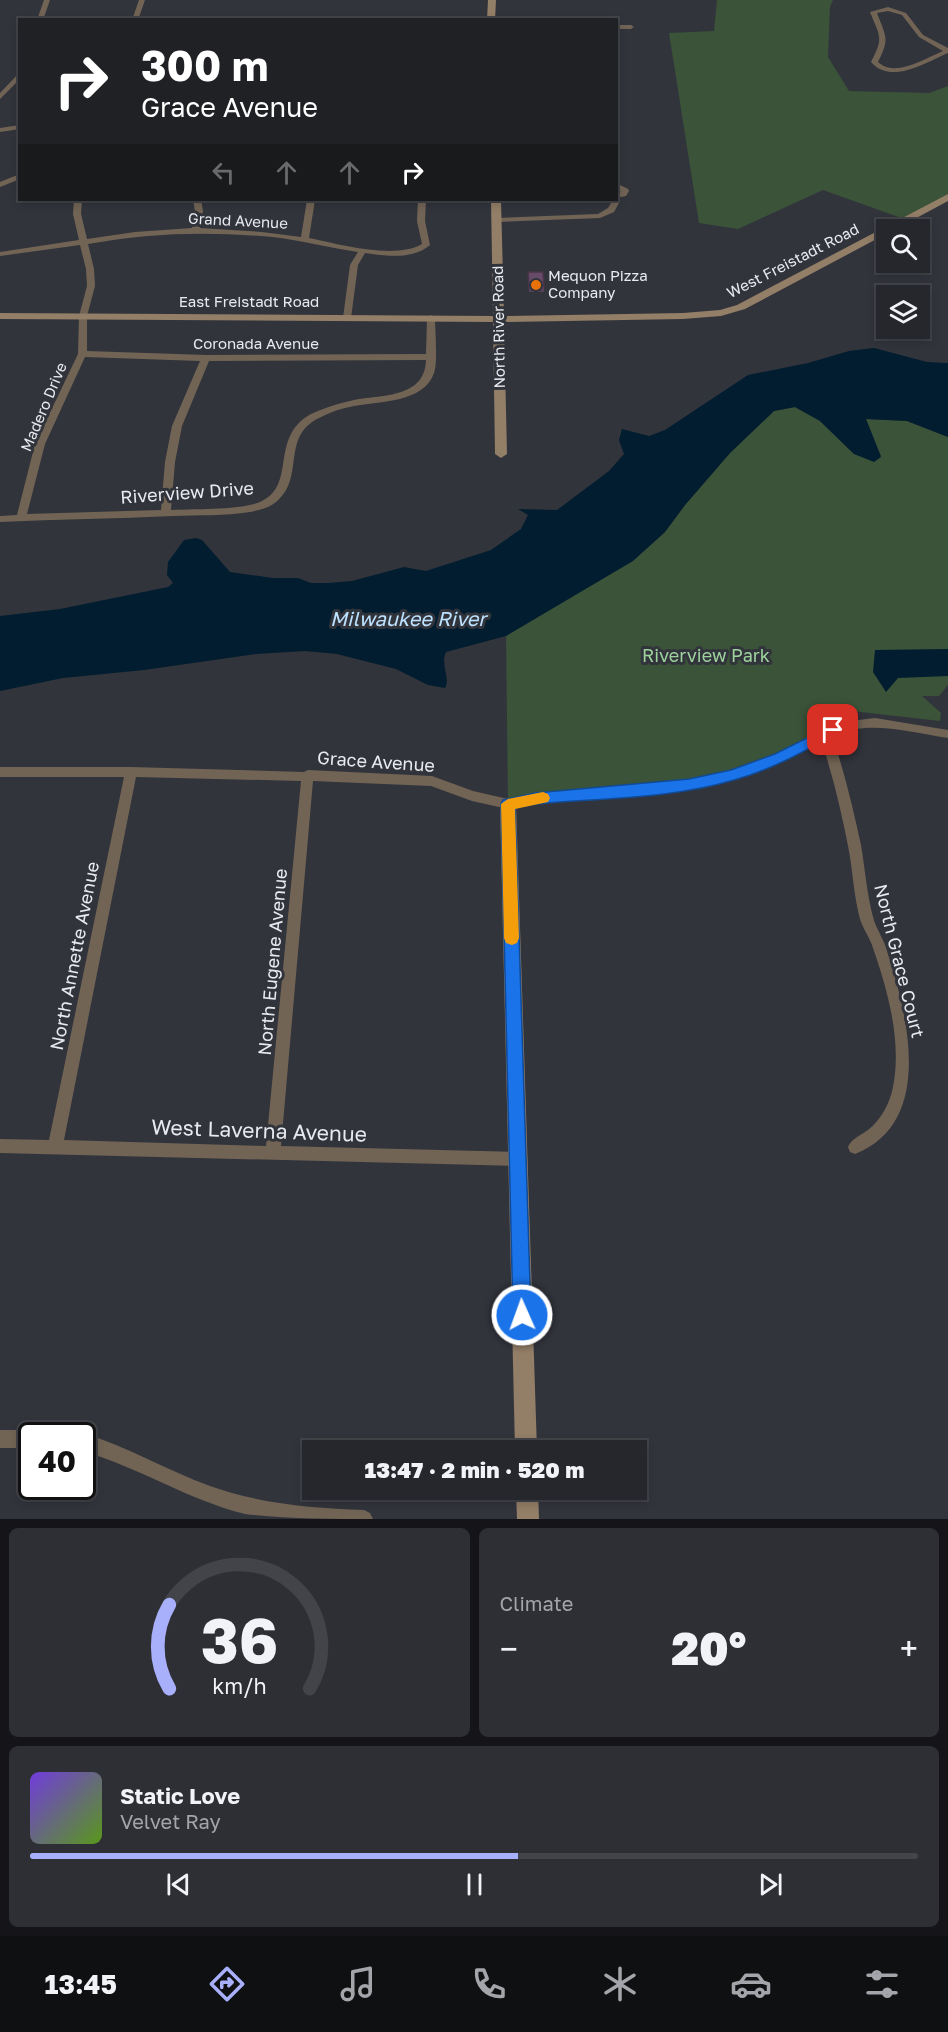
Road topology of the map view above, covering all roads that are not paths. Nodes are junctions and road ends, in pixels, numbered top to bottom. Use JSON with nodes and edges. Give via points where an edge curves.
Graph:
{"nodes":[{"id":1,"x":47,"y":0,"type":"edge"},
{"id":2,"x":142,"y":0,"type":"edge"},
{"id":3,"x":492,"y":0,"type":"edge"},
{"id":4,"x":41,"y":18,"type":"edge"},
{"id":5,"x":136,"y":18,"type":"edge"},
{"id":6,"x":491,"y":18,"type":"edge"},
{"id":7,"x":618,"y":27,"type":"edge"},
{"id":8,"x":631,"y":27,"type":"dead end"},
{"id":9,"x":948,"y":51,"type":"edge"},
{"id":10,"x":18,"y":76,"type":"edge"},
{"id":11,"x":0,"y":97,"type":"edge"},
{"id":12,"x":18,"y":127,"type":"edge"},
{"id":13,"x":0,"y":130,"type":"edge"},
{"id":14,"x":18,"y":177,"type":"edge"},
{"id":15,"x":0,"y":185,"type":"edge"},
{"id":16,"x":618,"y":186,"type":"edge"},
{"id":17,"x":618,"y":196,"type":"edge"},
{"id":18,"x":948,"y":196,"type":"edge"},
{"id":19,"x":78,"y":201,"type":"edge"},
{"id":20,"x":197,"y":201,"type":"edge"},
{"id":21,"x":311,"y":201,"type":"edge"},
{"id":22,"x":422,"y":201,"type":"edge"},
{"id":23,"x":496,"y":201,"type":"edge"},
{"id":24,"x":615,"y":201,"type":"edge"},
{"id":25,"x":496,"y":220,"type":"junction"},
{"id":26,"x":196,"y":230,"type":"junction"},
{"id":27,"x":305,"y":238,"type":"junction"},
{"id":28,"x":83,"y":242,"type":"junction"},
{"id":29,"x":363,"y":250,"type":"junction"},
{"id":30,"x":0,"y":254,"type":"edge"},
{"id":31,"x":0,"y":316,"type":"edge"},
{"id":32,"x":83,"y":316,"type":"junction"},
{"id":33,"x":347,"y":318,"type":"junction"},
{"id":34,"x":431,"y":318,"type":"junction"},
{"id":35,"x":498,"y":319,"type":"junction"},
{"id":36,"x":82,"y":354,"type":"junction"},
{"id":37,"x":430,"y":357,"type":"junction"},
{"id":38,"x":206,"y":358,"type":"junction"},
{"id":39,"x":501,"y":454,"type":"dead end"},
{"id":40,"x":166,"y":514,"type":"junction"},
{"id":41,"x":21,"y":518,"type":"junction"},
{"id":42,"x":0,"y":519,"type":"edge"},
{"id":43,"x":825,"y":733,"type":"junction"},
{"id":44,"x":948,"y":734,"type":"edge"},
{"id":45,"x":0,"y":772,"type":"edge"},
{"id":46,"x":131,"y":772,"type":"junction"},
{"id":47,"x":308,"y":775,"type":"junction"},
{"id":48,"x":508,"y":804,"type":"junction"},
{"id":49,"x":0,"y":1146,"type":"edge"},
{"id":50,"x":55,"y":1146,"type":"junction"},
{"id":51,"x":855,"y":1147,"type":"dead end"},
{"id":52,"x":273,"y":1152,"type":"junction"},
{"id":53,"x":518,"y":1159,"type":"junction"},
{"id":54,"x":0,"y":1439,"type":"edge"},
{"id":55,"x":18,"y":1439,"type":"edge"},
{"id":56,"x":526,"y":1440,"type":"edge"},
{"id":57,"x":96,"y":1445,"type":"edge"},
{"id":58,"x":527,"y":1500,"type":"edge"},
{"id":59,"x":364,"y":1519,"type":"edge"},
{"id":60,"x":528,"y":1519,"type":"edge"}],
"edges":[{"from":1,"to":4,"type":"street"},
{"from":2,"to":5,"type":"street"},
{"from":3,"to":6,"type":"street"},
{"from":7,"to":8,"type":"street"},
{"from":9,"to":9,"type":"street","via":[[921,36],[897,10],[873,12],[883,37],[876,66],[904,71]]},
{"from":10,"to":11,"type":"street"},
{"from":12,"to":13,"type":"street"},
{"from":14,"to":15,"type":"street"},
{"from":16,"to":17,"type":"street","via":[[625,190]]},
{"from":18,"to":35,"type":"street","name":"West Freistadt Road","via":[[741,307],[721,313]]},
{"from":19,"to":28,"type":"street","name":"Madero Drive","via":[[76,214]]},
{"from":20,"to":26,"type":"street"},
{"from":21,"to":27,"type":"street"},
{"from":22,"to":29,"type":"street","name":"Grand Avenue","via":[[424,247],[405,254]]},
{"from":23,"to":25,"type":"street","name":"North River Road"},
{"from":24,"to":25,"type":"street","via":[[611,210],[600,216]]},
{"from":25,"to":35,"type":"street","name":"North River Road"},
{"from":26,"to":27,"type":"street","name":"Grand Avenue"},
{"from":26,"to":28,"type":"street","name":"Grand Avenue"},
{"from":27,"to":29,"type":"street","name":"Grand Avenue"},
{"from":28,"to":30,"type":"street","name":"Grand Avenue"},
{"from":28,"to":32,"type":"street","name":"Madero Drive","via":[[91,286]]},
{"from":29,"to":33,"type":"street","via":[[354,265]]},
{"from":31,"to":32,"type":"street","name":"East Freistadt Road"},
{"from":32,"to":33,"type":"street","name":"East Freistadt Road"},
{"from":32,"to":36,"type":"street","name":"Madero Drive"},
{"from":33,"to":34,"type":"street","name":"East Freistadt Road"},
{"from":34,"to":35,"type":"street","name":"East Freistadt Road"},
{"from":34,"to":37,"type":"street","name":"Riverview Drive"},
{"from":35,"to":39,"type":"street","name":"North River Road"},
{"from":36,"to":38,"type":"street","name":"Coronada Avenue"},
{"from":36,"to":41,"type":"street","name":"Madero Drive","via":[[40,444]]},
{"from":37,"to":38,"type":"street","name":"Coronada Avenue"},
{"from":37,"to":40,"type":"street","name":"Riverview Drive","via":[[427,380],[415,391],[330,409],[302,424],[289,447],[285,485],[270,502]]},
{"from":38,"to":40,"type":"street","via":[[177,426]]},
{"from":40,"to":41,"type":"street","name":"Riverview Drive"},
{"from":41,"to":42,"type":"street","name":"Riverview Drive"},
{"from":43,"to":44,"type":"street","name":"Grace Avenue","via":[[846,725],[875,722]]},
{"from":43,"to":48,"type":"street","name":"Grace Avenue","via":[[780,757],[733,775],[689,785]]},
{"from":43,"to":51,"type":"street","name":"North Grace Court","via":[[838,771],[867,918],[892,994],[904,1055],[900,1092],[891,1112],[882,1128]]},
{"from":45,"to":46,"type":"street","name":"Grace Avenue"},
{"from":46,"to":47,"type":"street","name":"Grace Avenue"},
{"from":46,"to":50,"type":"street","name":"North Annette Avenue"},
{"from":47,"to":48,"type":"street","name":"Grace Avenue","via":[[432,781]]},
{"from":47,"to":52,"type":"street","name":"North Eugene Avenue"},
{"from":48,"to":53,"type":"street"},
{"from":49,"to":50,"type":"street","name":"West Laverna Avenue"},
{"from":50,"to":52,"type":"street","name":"West Laverna Avenue"},
{"from":52,"to":53,"type":"street","name":"West Laverna Avenue"},
{"from":53,"to":56,"type":"street"},
{"from":54,"to":55,"type":"street"},
{"from":57,"to":59,"type":"street","via":[[188,1486],[255,1508],[306,1517]]},
{"from":58,"to":60,"type":"street"}]}
